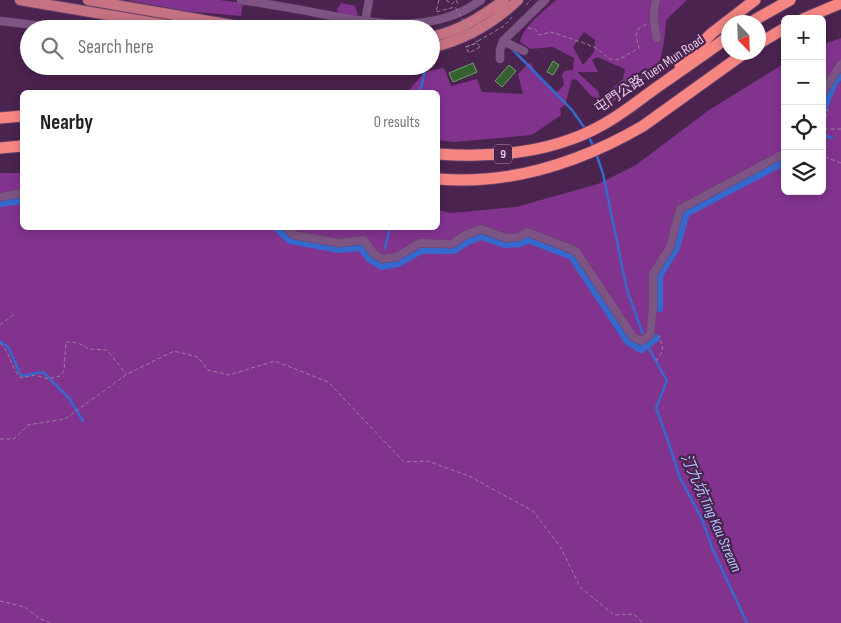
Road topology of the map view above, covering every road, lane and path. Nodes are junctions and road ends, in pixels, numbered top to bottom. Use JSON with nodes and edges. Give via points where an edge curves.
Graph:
{"nodes":[{"id":1,"x":20,"y":0,"type":"edge"},
{"id":2,"x":88,"y":0,"type":"edge"},
{"id":3,"x":241,"y":0,"type":"edge"},
{"id":4,"x":369,"y":0,"type":"edge"},
{"id":5,"x":440,"y":0,"type":"edge"},
{"id":6,"x":446,"y":0,"type":"edge"},
{"id":7,"x":481,"y":0,"type":"edge"},
{"id":8,"x":504,"y":0,"type":"edge"},
{"id":9,"x":518,"y":0,"type":"edge"},
{"id":10,"x":545,"y":0,"type":"edge"},
{"id":11,"x":656,"y":0,"type":"edge"},
{"id":12,"x":754,"y":0,"type":"edge"},
{"id":13,"x":790,"y":0,"type":"edge"},
{"id":14,"x":841,"y":3,"type":"edge"},
{"id":15,"x":452,"y":4,"type":"dead end"},
{"id":16,"x":113,"y":15,"type":"junction"},
{"id":17,"x":763,"y":15,"type":"edge"},
{"id":18,"x":812,"y":15,"type":"edge"},
{"id":19,"x":653,"y":17,"type":"junction"},
{"id":20,"x":110,"y":20,"type":"edge"},
{"id":21,"x":140,"y":20,"type":"edge"},
{"id":22,"x":203,"y":20,"type":"edge"},
{"id":23,"x":354,"y":20,"type":"edge"},
{"id":24,"x":365,"y":20,"type":"edge"},
{"id":25,"x":431,"y":20,"type":"edge"},
{"id":26,"x":0,"y":21,"type":"edge"},
{"id":27,"x":20,"y":23,"type":"edge"},
{"id":28,"x":504,"y":26,"type":"dead end"},
{"id":29,"x":511,"y":28,"type":"junction"},
{"id":30,"x":781,"y":30,"type":"edge"},
{"id":31,"x":440,"y":35,"type":"edge"},
{"id":32,"x":657,"y":38,"type":"dead end"},
{"id":33,"x":766,"y":39,"type":"edge"},
{"id":34,"x":503,"y":41,"type":"junction"},
{"id":35,"x":721,"y":41,"type":"edge"},
{"id":36,"x":464,"y":44,"type":"dead end"},
{"id":37,"x":440,"y":45,"type":"edge"},
{"id":38,"x":524,"y":51,"type":"dead end"},
{"id":39,"x":696,"y":55,"type":"junction"},
{"id":40,"x":500,"y":59,"type":"dead end"},
{"id":41,"x":735,"y":60,"type":"edge"},
{"id":42,"x":841,"y":64,"type":"edge"},
{"id":43,"x":826,"y":88,"type":"edge"},
{"id":44,"x":828,"y":109,"type":"dead end"},
{"id":45,"x":20,"y":116,"type":"edge"},
{"id":46,"x":826,"y":117,"type":"edge"},
{"id":47,"x":0,"y":118,"type":"edge"},
{"id":48,"x":841,"y":129,"type":"edge"},
{"id":49,"x":826,"y":130,"type":"edge"},
{"id":50,"x":20,"y":146,"type":"edge"},
{"id":51,"x":0,"y":148,"type":"edge"},
{"id":52,"x":440,"y":154,"type":"edge"},
{"id":53,"x":781,"y":156,"type":"edge"},
{"id":54,"x":826,"y":157,"type":"edge"},
{"id":55,"x":841,"y":164,"type":"edge"},
{"id":56,"x":440,"y":179,"type":"edge"},
{"id":57,"x":20,"y":193,"type":"edge"},
{"id":58,"x":0,"y":197,"type":"edge"},
{"id":59,"x":289,"y":230,"type":"edge"},
{"id":60,"x":14,"y":314,"type":"dead end"},
{"id":61,"x":0,"y":325,"type":"edge"},
{"id":62,"x":650,"y":332,"type":"junction"},
{"id":63,"x":0,"y":343,"type":"edge"},
{"id":64,"x":656,"y":361,"type":"dead end"},
{"id":65,"x":127,"y":374,"type":"junction"},
{"id":66,"x":0,"y":439,"type":"edge"},
{"id":67,"x":0,"y":601,"type":"edge"},
{"id":68,"x":52,"y":623,"type":"edge"},
{"id":69,"x":643,"y":623,"type":"edge"}],
"edges":[{"from":1,"to":16,"type":"main road"},
{"from":2,"to":22,"type":"main road"},
{"from":3,"to":23,"type":"street"},
{"from":4,"to":24,"type":"street"},
{"from":5,"to":36,"type":"path","bridge":true,"via":[[436,12],[455,7],[478,42],[466,47],[469,53],[480,47],[477,43],[465,48]]},
{"from":6,"to":15,"type":"path"},
{"from":7,"to":25,"type":"street","via":[[463,11]]},
{"from":8,"to":31,"type":"main road","via":[[483,16]]},
{"from":9,"to":37,"type":"main road","via":[[489,23]]},
{"from":10,"to":29,"type":"street"},
{"from":11,"to":19,"type":"street"},
{"from":12,"to":39,"type":"highway","via":[[712,33]]},
{"from":13,"to":17,"type":"highway"},
{"from":14,"to":18,"type":"highway"},
{"from":16,"to":20,"type":"street"},
{"from":16,"to":21,"type":"main road"},
{"from":19,"to":29,"type":"path","via":[[639,28],[636,35],[639,48],[618,60],[610,59],[596,48],[551,32],[539,35],[535,29]]},
{"from":19,"to":32,"type":"street"},
{"from":26,"to":27,"type":"street"},
{"from":28,"to":29,"type":"path"},
{"from":29,"to":34,"type":"street"},
{"from":30,"to":33,"type":"highway"},
{"from":34,"to":38,"type":"street"},
{"from":34,"to":40,"type":"street"},
{"from":35,"to":39,"type":"highway","name":"屯門公路 Tuen Mun Road"},
{"from":39,"to":52,"type":"highway","name":"屯門公路 Tuen Mun Road","number":"9","via":[[666,81],[602,126],[568,140],[506,154]]},
{"from":41,"to":56,"type":"highway","number":"9","via":[[643,126],[583,156],[505,177]]},
{"from":42,"to":43,"type":"street"},
{"from":44,"to":46,"type":"path"},
{"from":45,"to":47,"type":"highway"},
{"from":48,"to":49,"type":"path"},
{"from":50,"to":51,"type":"highway"},
{"from":53,"to":62,"type":"street","via":[[680,209],[670,247],[653,274]]},
{"from":54,"to":55,"type":"path"},
{"from":57,"to":58,"type":"street"},
{"from":59,"to":62,"type":"street","via":[[294,235],[330,241],[364,240],[382,259],[396,257],[420,243],[452,244],[481,229],[506,238],[519,237],[527,232],[576,251],[633,336],[641,341]]},
{"from":60,"to":61,"type":"path"},
{"from":62,"to":64,"type":"path","via":[[660,337],[663,350]]},
{"from":63,"to":65,"type":"path","via":[[6,348],[19,376],[35,375],[48,379],[60,376],[64,371],[66,342],[107,350]]},
{"from":65,"to":66,"type":"path","via":[[65,419],[28,424],[14,438]]},
{"from":65,"to":69,"type":"path","via":[[174,351],[198,357],[208,370],[229,375],[275,362],[328,382],[404,462],[427,461],[469,476],[533,510],[561,548],[580,587],[614,615],[634,614]]},
{"from":67,"to":68,"type":"path","via":[[25,607],[40,619]]}]}
